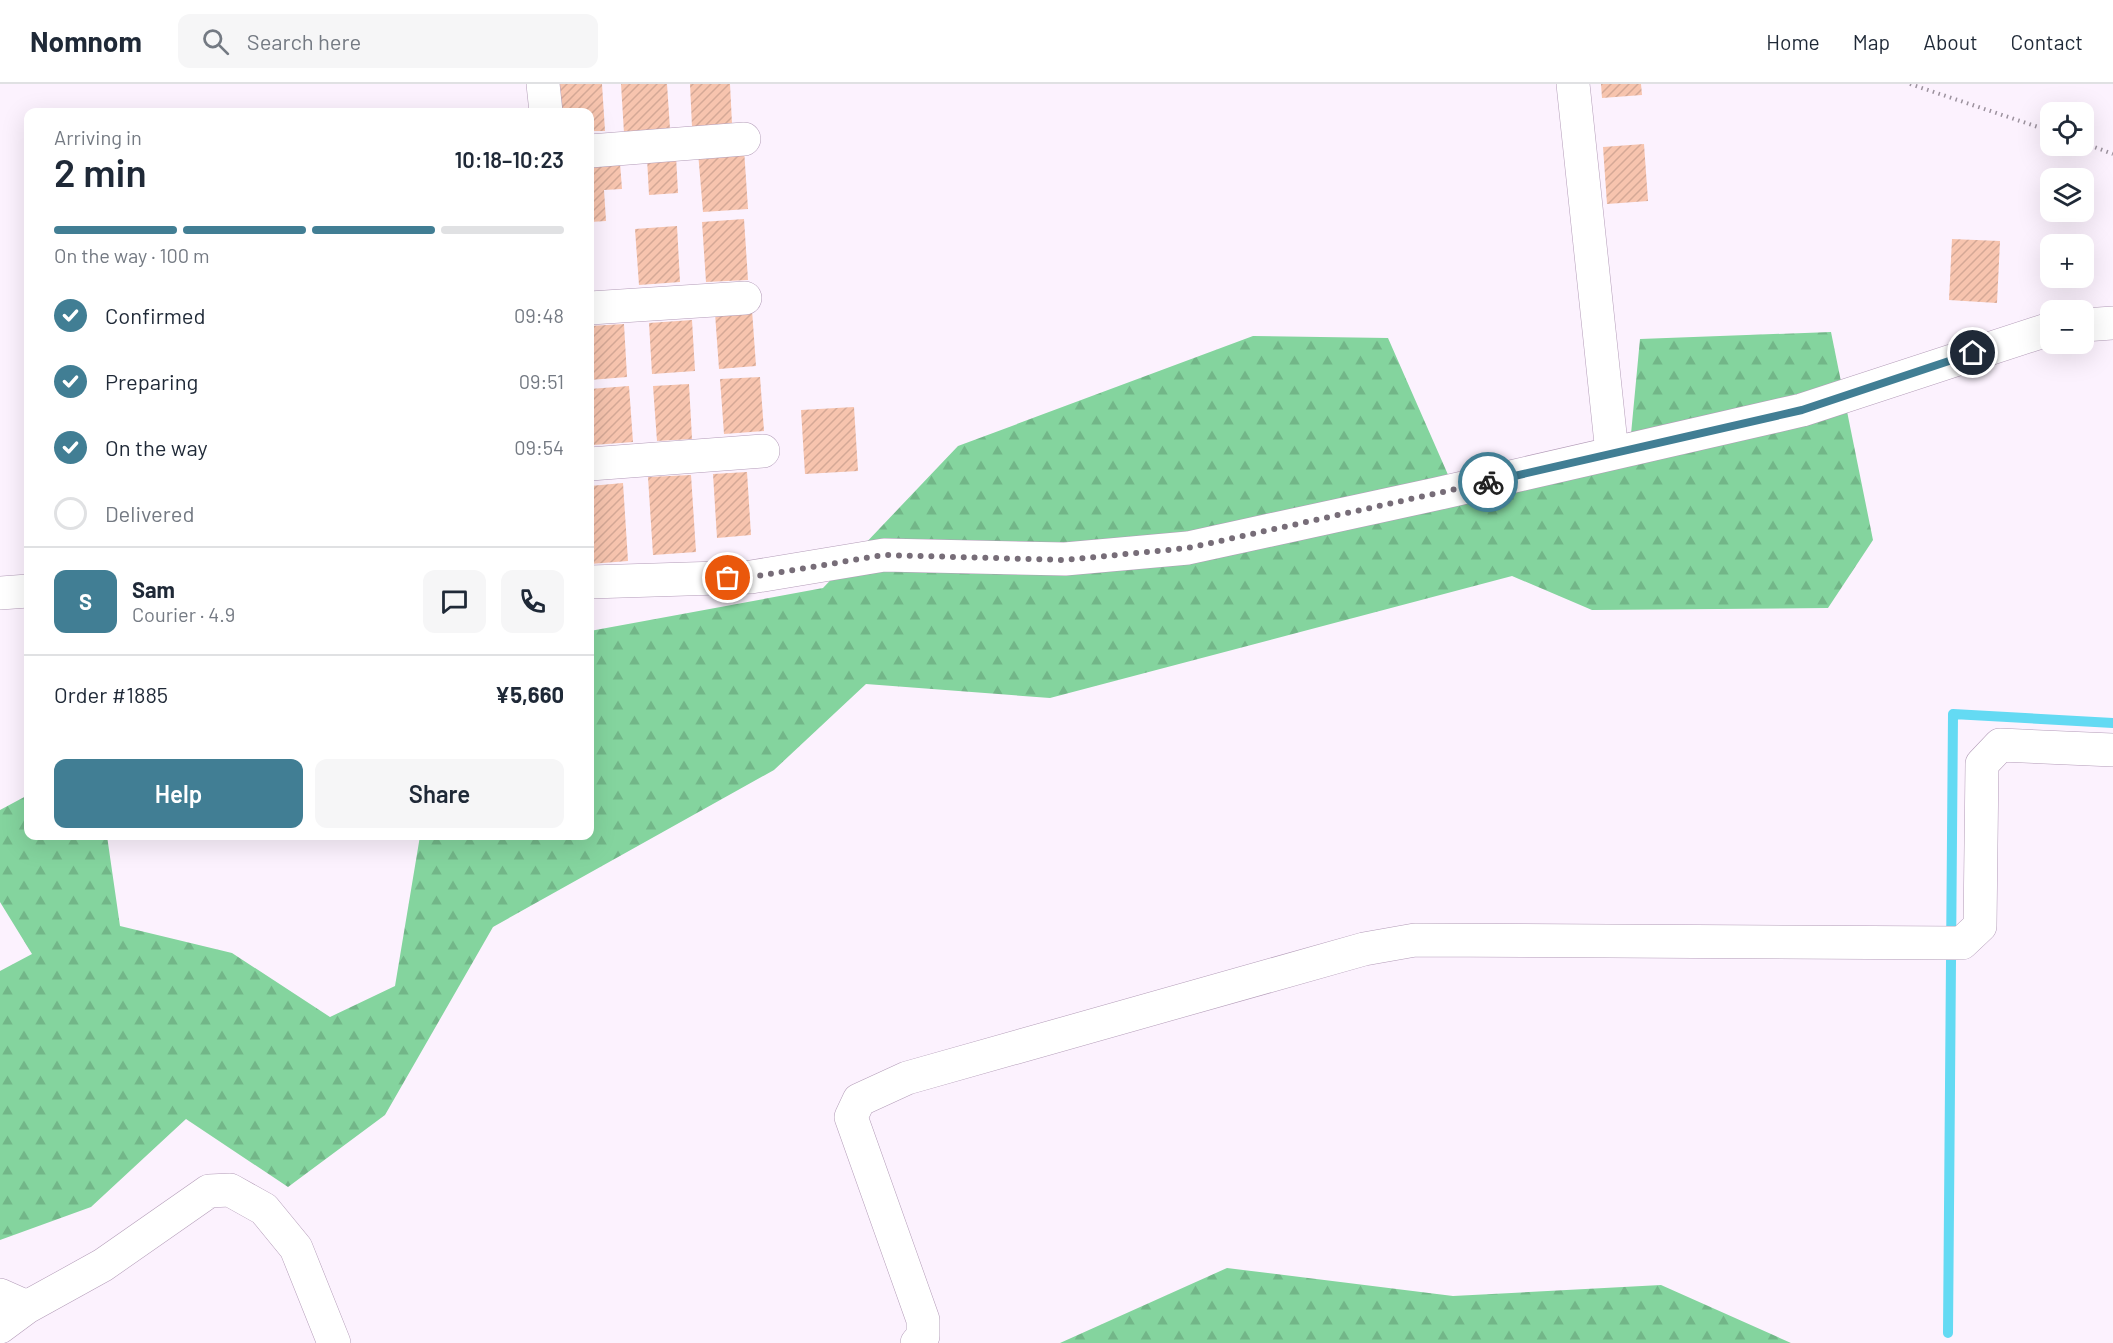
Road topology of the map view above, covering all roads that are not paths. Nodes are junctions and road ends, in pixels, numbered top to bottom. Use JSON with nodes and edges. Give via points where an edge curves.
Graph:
{"nodes":[{"id":1,"x":543,"y":84,"type":"edge"},
{"id":2,"x":1573,"y":84,"type":"edge"},
{"id":3,"x":546,"y":108,"type":"edge"},
{"id":4,"x":744,"y":139,"type":"dead end"},
{"id":5,"x":594,"y":151,"type":"edge"},
{"id":6,"x":745,"y":298,"type":"dead end"},
{"id":7,"x":594,"y":308,"type":"edge"},
{"id":8,"x":2113,"y":323,"type":"edge"},
{"id":9,"x":2094,"y":324,"type":"edge"},
{"id":10,"x":2040,"y":332,"type":"edge"},
{"id":11,"x":763,"y":451,"type":"dead end"},
{"id":12,"x":1612,"y":453,"type":"junction"},
{"id":13,"x":594,"y":464,"type":"edge"},
{"id":14,"x":594,"y":582,"type":"edge"},
{"id":15,"x":24,"y":591,"type":"edge"},
{"id":16,"x":0,"y":593,"type":"edge"},
{"id":17,"x":2113,"y":750,"type":"edge"},
{"id":18,"x":13,"y":1301,"type":"edge"},
{"id":19,"x":0,"y":1327,"type":"edge"},
{"id":20,"x":334,"y":1343,"type":"edge"},
{"id":21,"x":916,"y":1343,"type":"edge"}],
"edges":[{"from":1,"to":3,"type":"street"},
{"from":2,"to":12,"type":"street"},
{"from":4,"to":5,"type":"street"},
{"from":6,"to":7,"type":"street"},
{"from":8,"to":9,"type":"street"},
{"from":10,"to":12,"type":"street","via":[[1802,410]]},
{"from":11,"to":13,"type":"street"},
{"from":12,"to":14,"type":"street","via":[[1188,548],[1065,560],[884,555],[751,577]]},
{"from":15,"to":16,"type":"street"},
{"from":17,"to":21,"type":"street","via":[[2000,745],[1982,764],[1980,926],[1952,943],[1415,940],[1364,949],[907,1078],[859,1100],[852,1117],[923,1320],[922,1336]]},
{"from":18,"to":19,"type":"street"},
{"from":18,"to":20,"type":"street","via":[[103,1265],[209,1191],[230,1190],[264,1209],[296,1248]]}]}
